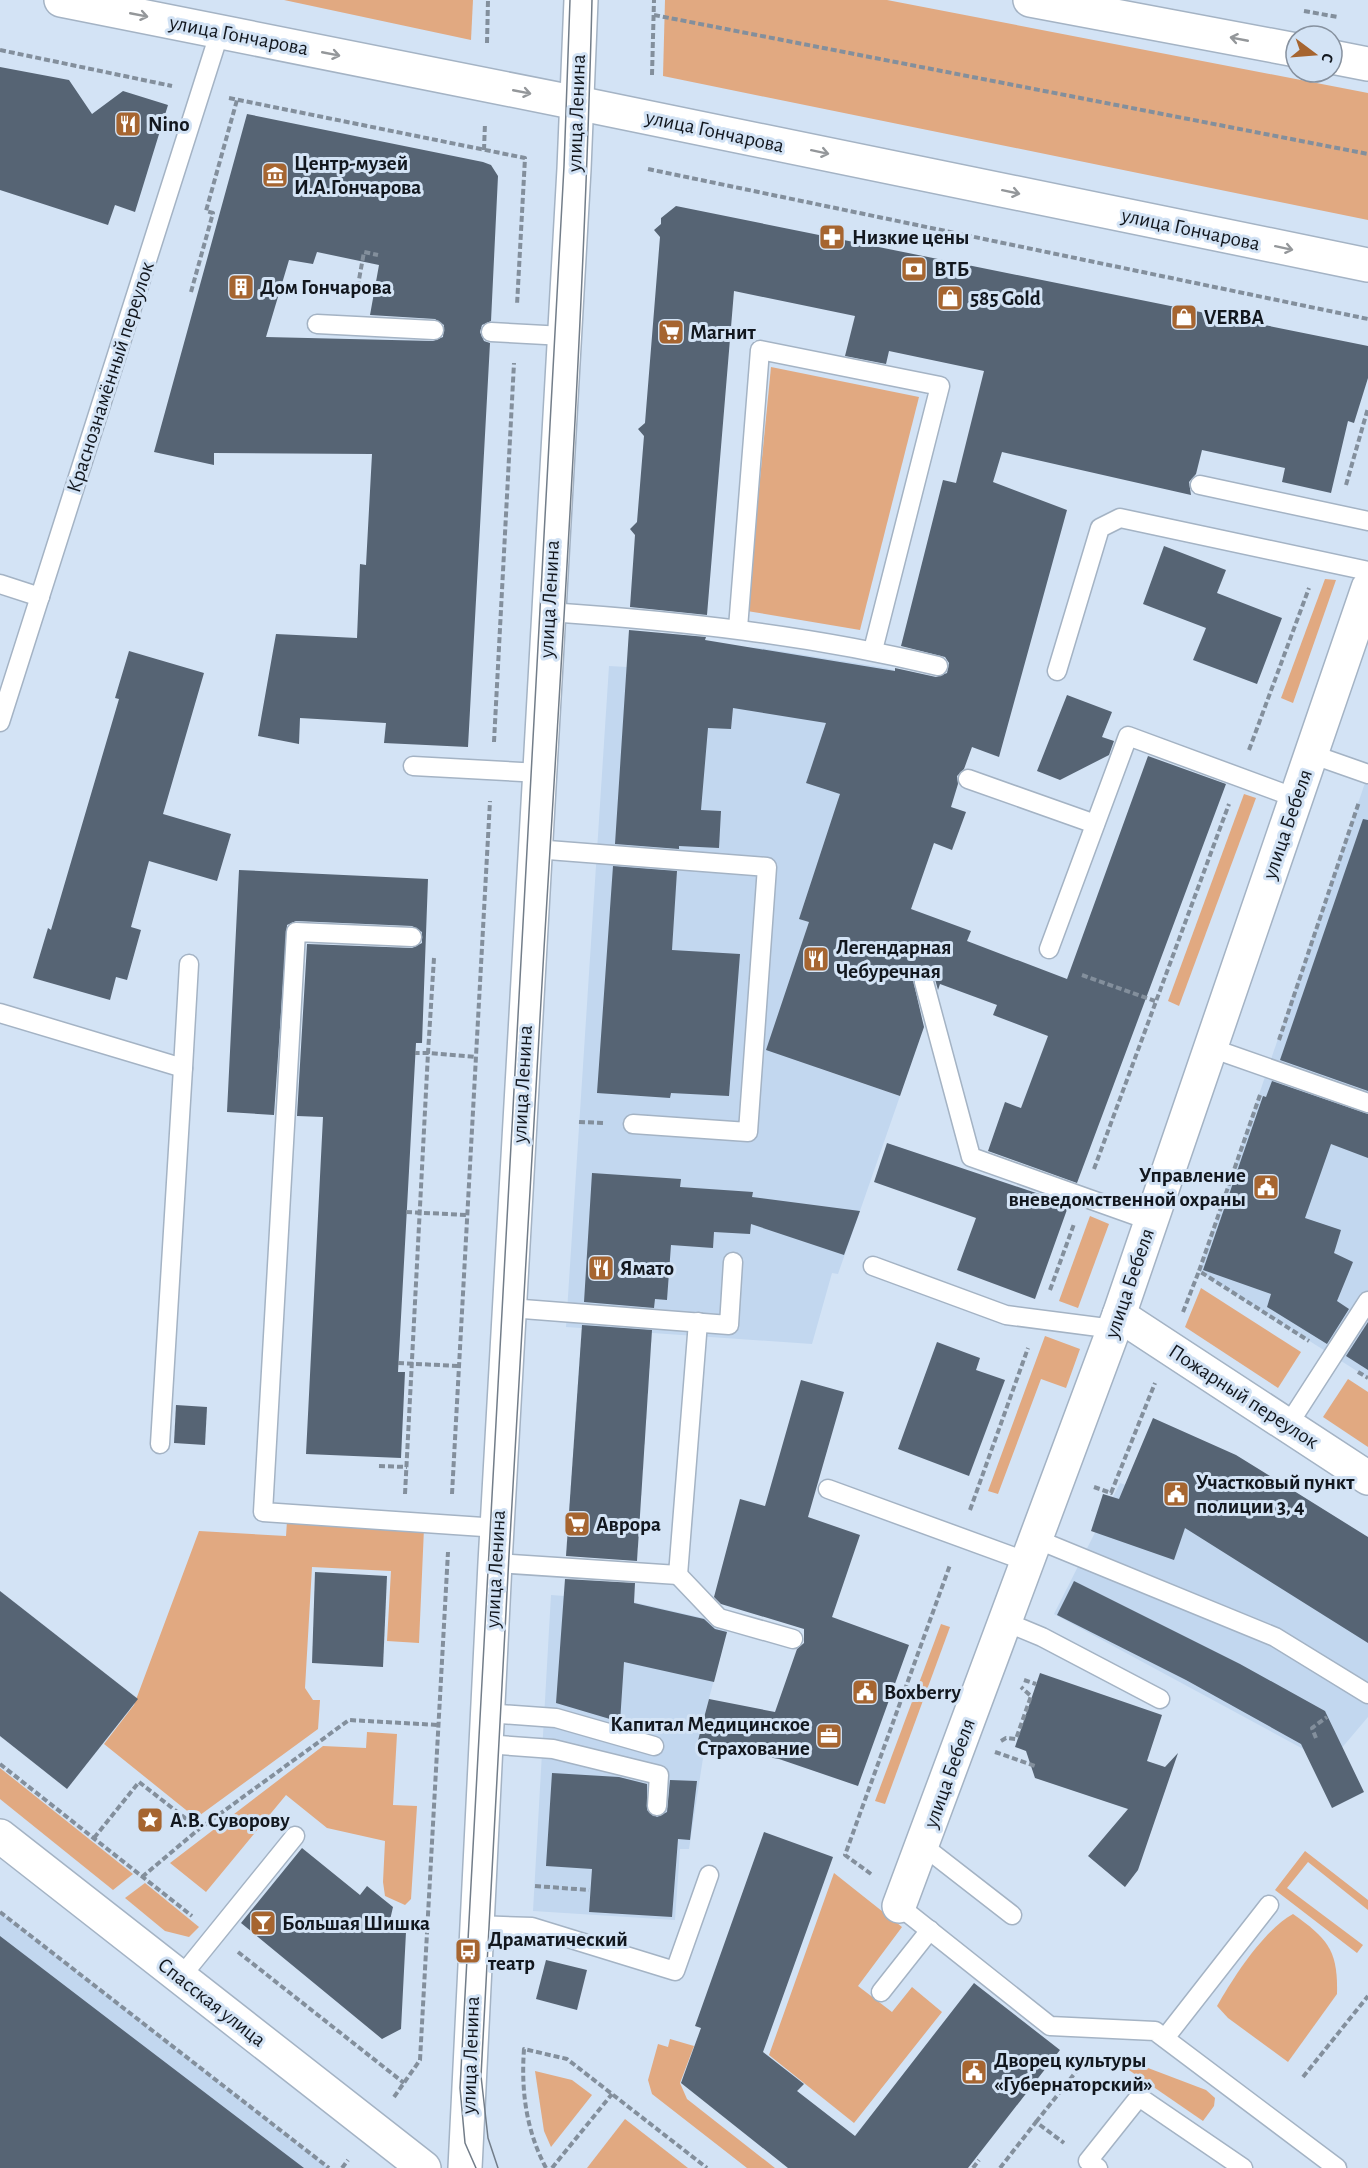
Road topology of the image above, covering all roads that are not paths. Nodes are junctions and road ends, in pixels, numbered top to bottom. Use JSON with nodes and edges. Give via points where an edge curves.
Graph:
{"nodes":[{"id":1,"x":61,"y":0,"type":"edge"},
{"id":2,"x":581,"y":0,"type":"edge"},
{"id":3,"x":1030,"y":0,"type":"edge"},
{"id":4,"x":220,"y":31,"type":"junction"},
{"id":5,"x":1284,"y":48,"type":"edge"},
{"id":6,"x":1344,"y":59,"type":"edge"},
{"id":7,"x":1368,"y":63,"type":"edge"},
{"id":8,"x":577,"y":103,"type":"junction"},
{"id":9,"x":1368,"y":265,"type":"edge"},
{"id":10,"x":317,"y":324,"type":"dead end"},
{"id":11,"x":434,"y":330,"type":"dead end"},
{"id":12,"x":490,"y":332,"type":"dead end"},
{"id":13,"x":564,"y":336,"type":"junction"},
{"id":14,"x":1200,"y":485,"type":"dead end"},
{"id":15,"x":1368,"y":521,"type":"edge"},
{"id":16,"x":1368,"y":572,"type":"edge"},
{"id":17,"x":0,"y":584,"type":"edge"},
{"id":18,"x":1368,"y":588,"type":"edge"},
{"id":19,"x":40,"y":597,"type":"junction"},
{"id":20,"x":549,"y":612,"type":"junction"},
{"id":21,"x":738,"y":628,"type":"junction"},
{"id":22,"x":873,"y":650,"type":"junction"},
{"id":23,"x":938,"y":666,"type":"dead end"},
{"id":24,"x":1057,"y":671,"type":"dead end"},
{"id":25,"x":0,"y":722,"type":"edge"},
{"id":26,"x":1311,"y":754,"type":"junction"},
{"id":27,"x":413,"y":766,"type":"dead end"},
{"id":28,"x":540,"y":773,"type":"junction"},
{"id":29,"x":1368,"y":774,"type":"edge"},
{"id":30,"x":968,"y":779,"type":"dead end"},
{"id":31,"x":1296,"y":798,"type":"junction"},
{"id":32,"x":1095,"y":824,"type":"junction"},
{"id":33,"x":535,"y":849,"type":"junction"},
{"id":34,"x":412,"y":937,"type":"road end"},
{"id":35,"x":1049,"y":949,"type":"dead end"},
{"id":36,"x":189,"y":964,"type":"dead end"},
{"id":37,"x":924,"y":982,"type":"dead end"},
{"id":38,"x":0,"y":1013,"type":"edge"},
{"id":39,"x":1210,"y":1048,"type":"junction"},
{"id":40,"x":183,"y":1068,"type":"junction"},
{"id":41,"x":1368,"y":1103,"type":"edge"},
{"id":42,"x":633,"y":1124,"type":"dead end"},
{"id":43,"x":1151,"y":1221,"type":"junction"},
{"id":44,"x":734,"y":1262,"type":"dead end"},
{"id":45,"x":873,"y":1266,"type":"dead end"},
{"id":46,"x":1368,"y":1300,"type":"edge"},
{"id":47,"x":510,"y":1308,"type":"junction"},
{"id":48,"x":698,"y":1322,"type":"junction"},
{"id":49,"x":1116,"y":1322,"type":"junction"},
{"id":50,"x":1288,"y":1425,"type":"junction"},
{"id":51,"x":160,"y":1444,"type":"dead end"},
{"id":52,"x":1368,"y":1478,"type":"edge"},
{"id":53,"x":828,"y":1489,"type":"dead end"},
{"id":54,"x":498,"y":1528,"type":"junction"},
{"id":55,"x":1032,"y":1550,"type":"junction"},
{"id":56,"x":495,"y":1563,"type":"junction"},
{"id":57,"x":678,"y":1575,"type":"junction"},
{"id":58,"x":1005,"y":1622,"type":"junction"},
{"id":59,"x":793,"y":1639,"type":"dead end"},
{"id":60,"x":1368,"y":1694,"type":"edge"},
{"id":61,"x":1160,"y":1699,"type":"dead end"},
{"id":62,"x":486,"y":1729,"type":"junction"},
{"id":63,"x":654,"y":1746,"type":"dead end"},
{"id":64,"x":657,"y":1806,"type":"dead end"},
{"id":65,"x":0,"y":1836,"type":"edge"},
{"id":66,"x":296,"y":1836,"type":"dead end"},
{"id":67,"x":922,"y":1845,"type":"junction"},
{"id":68,"x":709,"y":1875,"type":"dead end"},
{"id":69,"x":901,"y":1901,"type":"joint"},
{"id":70,"x":1269,"y":1905,"type":"dead end"},
{"id":71,"x":1012,"y":1915,"type":"dead end"},
{"id":72,"x":476,"y":1925,"type":"junction"},
{"id":73,"x":930,"y":1930,"type":"junction"},
{"id":74,"x":180,"y":1978,"type":"junction"},
{"id":75,"x":881,"y":1992,"type":"dead end"},
{"id":76,"x":1165,"y":2038,"type":"junction"},
{"id":77,"x":1093,"y":2164,"type":"edge"},
{"id":78,"x":424,"y":2168,"type":"edge"},
{"id":79,"x":465,"y":2168,"type":"edge"},
{"id":80,"x":1243,"y":2168,"type":"edge"},
{"id":81,"x":1337,"y":2168,"type":"edge"}],
"edges":[{"from":1,"to":4,"type":"street","name":"улица Гончарова","one_way":true},
{"from":2,"to":8,"type":"street","name":"улица Ленина"},
{"from":5,"to":3,"type":"street","one_way":true},
{"from":4,"to":8,"type":"street","name":"улица Гончарова","one_way":true},
{"from":4,"to":19,"type":"lane","name":"Краснознамённый переулок"},
{"from":6,"to":7,"type":"street"},
{"from":8,"to":9,"type":"street","name":"улица Гончарова","one_way":true},
{"from":8,"to":13,"type":"street","name":"улица Ленина"},
{"from":10,"to":11,"type":"lane"},
{"from":12,"to":13,"type":"lane"},
{"from":13,"to":20,"type":"street","name":"улица Ленина"},
{"from":14,"to":15,"type":"lane"},
{"from":16,"to":24,"type":"lane","via":[[1120,518],[1100,528]]},
{"from":17,"to":19,"type":"lane"},
{"from":18,"to":26,"type":"street","name":"улица Бебеля"},
{"from":19,"to":25,"type":"lane","name":"Краснознамённый переулок"},
{"from":20,"to":21,"type":"lane"},
{"from":20,"to":28,"type":"street","name":"улица Ленина"},
{"from":21,"to":22,"type":"lane"},
{"from":21,"to":22,"type":"lane","via":[[760,350],[940,386]]},
{"from":22,"to":23,"type":"lane"},
{"from":26,"to":29,"type":"lane"},
{"from":26,"to":31,"type":"street","name":"улица Бебеля"},
{"from":27,"to":28,"type":"lane"},
{"from":28,"to":33,"type":"street","name":"улица Ленина"},
{"from":30,"to":32,"type":"lane"},
{"from":31,"to":32,"type":"lane","via":[[1128,735]]},
{"from":31,"to":39,"type":"street","name":"улица Бебеля"},
{"from":32,"to":35,"type":"lane"},
{"from":33,"to":42,"type":"lane","via":[[767,867],[748,1132]]},
{"from":33,"to":47,"type":"street","name":"улица Ленина"},
{"from":34,"to":54,"type":"lane","via":[[296,932],[263,1512]]},
{"from":36,"to":40,"type":"lane"},
{"from":37,"to":43,"type":"lane","via":[[971,1157]]},
{"from":38,"to":40,"type":"lane"},
{"from":39,"to":41,"type":"lane"},
{"from":39,"to":43,"type":"street","name":"улица Бебеля"},
{"from":40,"to":51,"type":"lane"},
{"from":43,"to":49,"type":"street","name":"улица Бебеля"},
{"from":44,"to":48,"type":"lane","via":[[729,1325]]},
{"from":45,"to":49,"type":"lane","via":[[1006,1315]]},
{"from":46,"to":50,"type":"lane"},
{"from":47,"to":48,"type":"lane"},
{"from":47,"to":54,"type":"street","name":"улица Ленина"},
{"from":48,"to":57,"type":"lane"},
{"from":49,"to":50,"type":"street","name":"Пожарный переулок","via":[[1169,1348]]},
{"from":49,"to":55,"type":"street","name":"улица Бебеля"},
{"from":50,"to":52,"type":"street","name":"Пожарный переулок"},
{"from":53,"to":55,"type":"lane","via":[[960,1537]]},
{"from":54,"to":56,"type":"street","name":"улица Ленина"},
{"from":55,"to":58,"type":"street","name":"улица Бебеля"},
{"from":55,"to":60,"type":"lane","via":[[1275,1637]]},
{"from":56,"to":57,"type":"lane"},
{"from":56,"to":62,"type":"street","name":"улица Ленина"},
{"from":57,"to":59,"type":"lane","via":[[719,1617]]},
{"from":58,"to":61,"type":"lane","via":[[1042,1637]]},
{"from":58,"to":67,"type":"street","name":"улица Бебеля"},
{"from":62,"to":63,"type":"lane","via":[[556,1718]]},
{"from":62,"to":64,"type":"lane","via":[[658,1775]]},
{"from":62,"to":72,"type":"street","name":"улица Ленина"},
{"from":65,"to":74,"type":"street","name":"Спасская улица"},
{"from":66,"to":74,"type":"lane"},
{"from":67,"to":69,"type":"street","name":"улица Бебеля"},
{"from":67,"to":71,"type":"lane"},
{"from":68,"to":72,"type":"lane","via":[[675,1971],[532,1928]]},
{"from":69,"to":73,"type":"lane"},
{"from":70,"to":76,"type":"lane"},
{"from":72,"to":79,"type":"street","name":"улица Ленина"},
{"from":73,"to":75,"type":"lane"},
{"from":73,"to":76,"type":"lane","via":[[1050,2026],[1155,2031]]},
{"from":74,"to":78,"type":"street","name":"Спасская улица"},
{"from":76,"to":81,"type":"lane"},
{"from":77,"to":80,"type":"lane","via":[[1139,2097]]}]}
